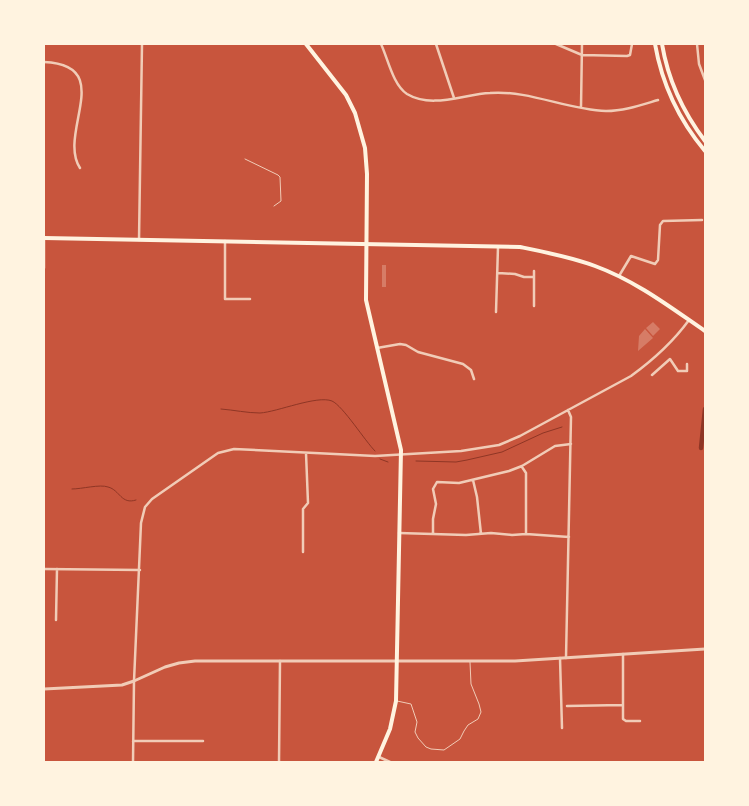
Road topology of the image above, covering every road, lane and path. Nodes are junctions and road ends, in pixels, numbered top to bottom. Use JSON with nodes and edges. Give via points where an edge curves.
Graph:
{"nodes":[{"id":1,"x":142,"y":44,"type":"edge"},
{"id":2,"x":306,"y":44,"type":"edge"},
{"id":3,"x":381,"y":44,"type":"edge"},
{"id":4,"x":436,"y":44,"type":"edge"},
{"id":5,"x":556,"y":44,"type":"edge"},
{"id":6,"x":582,"y":44,"type":"edge"},
{"id":7,"x":632,"y":44,"type":"edge"},
{"id":8,"x":655,"y":44,"type":"edge"},
{"id":9,"x":662,"y":44,"type":"edge"},
{"id":10,"x":697,"y":44,"type":"edge"},
{"id":11,"x":582,"y":55,"type":"junction"},
{"id":12,"x":44,"y":62,"type":"edge"},
{"id":13,"x":705,"y":80,"type":"edge"},
{"id":14,"x":454,"y":98,"type":"junction"},
{"id":15,"x":658,"y":100,"type":"dead end"},
{"id":16,"x":581,"y":107,"type":"junction"},
{"id":17,"x":705,"y":141,"type":"edge"},
{"id":18,"x":705,"y":151,"type":"edge"},
{"id":19,"x":245,"y":159,"type":"dead end"},
{"id":20,"x":80,"y":168,"type":"dead end"},
{"id":21,"x":274,"y":206,"type":"dead end"},
{"id":22,"x":702,"y":220,"type":"dead end"},
{"id":23,"x":44,"y":238,"type":"edge"},
{"id":24,"x":138,"y":240,"type":"junction"},
{"id":25,"x":225,"y":242,"type":"junction"},
{"id":26,"x":366,"y":244,"type":"junction"},
{"id":27,"x":498,"y":246,"type":"junction"},
{"id":28,"x":44,"y":268,"type":"edge"},
{"id":29,"x":534,"y":271,"type":"dead end"},
{"id":30,"x":498,"y":273,"type":"junction"},
{"id":31,"x":619,"y":276,"type":"junction"},
{"id":32,"x":534,"y":277,"type":"junction"},
{"id":33,"x":250,"y":299,"type":"dead end"},
{"id":34,"x":534,"y":306,"type":"dead end"},
{"id":35,"x":496,"y":312,"type":"dead end"},
{"id":36,"x":689,"y":320,"type":"junction"},
{"id":37,"x":705,"y":331,"type":"edge"},
{"id":38,"x":377,"y":348,"type":"junction"},
{"id":39,"x":687,"y":364,"type":"dead end"},
{"id":40,"x":652,"y":376,"type":"dead end"},
{"id":41,"x":474,"y":379,"type":"dead end"},
{"id":42,"x":568,"y":410,"type":"junction"},
{"id":43,"x":571,"y":444,"type":"junction"},
{"id":44,"x":306,"y":452,"type":"junction"},
{"id":45,"x":401,"y":455,"type":"junction"},
{"id":46,"x":522,"y":466,"type":"junction"},
{"id":47,"x":473,"y":480,"type":"junction"},
{"id":48,"x":400,"y":533,"type":"junction"},
{"id":49,"x":433,"y":534,"type":"junction"},
{"id":50,"x":481,"y":534,"type":"junction"},
{"id":51,"x":526,"y":534,"type":"junction"},
{"id":52,"x":569,"y":536,"type":"junction"},
{"id":53,"x":303,"y":552,"type":"dead end"},
{"id":54,"x":44,"y":568,"type":"edge"},
{"id":55,"x":57,"y":569,"type":"junction"},
{"id":56,"x":140,"y":570,"type":"junction"},
{"id":57,"x":56,"y":620,"type":"dead end"},
{"id":58,"x":705,"y":649,"type":"edge"},
{"id":59,"x":622,"y":654,"type":"junction"},
{"id":60,"x":560,"y":658,"type":"junction"},
{"id":61,"x":566,"y":658,"type":"junction"},
{"id":62,"x":280,"y":661,"type":"junction"},
{"id":63,"x":397,"y":661,"type":"junction"},
{"id":64,"x":470,"y":661,"type":"junction"},
{"id":65,"x":134,"y":681,"type":"junction"},
{"id":66,"x":44,"y":689,"type":"edge"},
{"id":67,"x":396,"y":701,"type":"junction"},
{"id":68,"x":622,"y":705,"type":"junction"},
{"id":69,"x":567,"y":706,"type":"dead end"},
{"id":70,"x":640,"y":721,"type":"dead end"},
{"id":71,"x":562,"y":728,"type":"dead end"},
{"id":72,"x":133,"y":740,"type":"junction"},
{"id":73,"x":203,"y":741,"type":"dead end"},
{"id":74,"x":379,"y":757,"type":"junction"},
{"id":75,"x":133,"y":762,"type":"edge"},
{"id":76,"x":279,"y":762,"type":"edge"},
{"id":77,"x":376,"y":762,"type":"edge"},
{"id":78,"x":390,"y":762,"type":"edge"}],
"edges":[{"from":1,"to":24,"type":"street"},
{"from":2,"to":26,"type":"main road","via":[[346,95],[361,130],[367,162]]},
{"from":3,"to":14,"type":"street","via":[[397,82],[408,94],[430,100]]},
{"from":4,"to":14,"type":"street"},
{"from":5,"to":11,"type":"street"},
{"from":6,"to":11,"type":"street"},
{"from":7,"to":11,"type":"street","via":[[630,55]]},
{"from":8,"to":18,"type":"main road","via":[[673,102],[685,125]]},
{"from":9,"to":17,"type":"main road","via":[[679,99]]},
{"from":10,"to":13,"type":"street"},
{"from":11,"to":16,"type":"street"},
{"from":12,"to":20,"type":"street","via":[[66,66],[81,83],[82,99],[75,139],[76,160]]},
{"from":14,"to":16,"type":"street","via":[[514,92]]},
{"from":15,"to":16,"type":"street","via":[[621,110]]},
{"from":19,"to":21,"type":"lane","via":[[278,175],[282,198]]},
{"from":22,"to":31,"type":"street","via":[[663,221],[655,264],[631,256]]},
{"from":23,"to":24,"type":"main road"},
{"from":23,"to":28,"type":"street"},
{"from":24,"to":25,"type":"main road"},
{"from":25,"to":26,"type":"main road"},
{"from":25,"to":33,"type":"street","via":[[225,299]]},
{"from":26,"to":27,"type":"main road"},
{"from":26,"to":38,"type":"main road","via":[[366,300]]},
{"from":27,"to":30,"type":"street"},
{"from":27,"to":31,"type":"main road","via":[[520,247],[576,259]]},
{"from":29,"to":32,"type":"street"},
{"from":30,"to":32,"type":"street"},
{"from":30,"to":35,"type":"street"},
{"from":31,"to":36,"type":"main road"},
{"from":32,"to":34,"type":"street"},
{"from":36,"to":37,"type":"main road"},
{"from":36,"to":42,"type":"street","via":[[676,337],[644,366]]},
{"from":38,"to":41,"type":"street","via":[[400,344],[463,364],[471,370]]},
{"from":38,"to":45,"type":"main road"},
{"from":39,"to":40,"type":"street","via":[[687,371],[678,370],[670,359]]},
{"from":42,"to":43,"type":"street"},
{"from":42,"to":45,"type":"street","via":[[499,445]]},
{"from":43,"to":46,"type":"street","via":[[555,446]]},
{"from":43,"to":52,"type":"street"},
{"from":44,"to":45,"type":"street"},
{"from":44,"to":53,"type":"street","via":[[308,503],[303,509]]},
{"from":44,"to":56,"type":"street","via":[[228,450],[168,487],[148,503],[143,512]]},
{"from":45,"to":48,"type":"main road"},
{"from":46,"to":47,"type":"street"},
{"from":46,"to":51,"type":"street","via":[[526,473]]},
{"from":47,"to":49,"type":"street","via":[[437,482],[434,485]]},
{"from":47,"to":50,"type":"street"},
{"from":48,"to":49,"type":"street"},
{"from":48,"to":63,"type":"main road"},
{"from":49,"to":50,"type":"street"},
{"from":50,"to":51,"type":"street"},
{"from":51,"to":52,"type":"street"},
{"from":52,"to":61,"type":"street"},
{"from":54,"to":55,"type":"street"},
{"from":55,"to":56,"type":"street"},
{"from":55,"to":57,"type":"street"},
{"from":56,"to":65,"type":"street"},
{"from":58,"to":59,"type":"street"},
{"from":59,"to":61,"type":"street"},
{"from":59,"to":68,"type":"street"},
{"from":60,"to":61,"type":"street"},
{"from":60,"to":64,"type":"street"},
{"from":60,"to":71,"type":"street"},
{"from":62,"to":63,"type":"street"},
{"from":62,"to":65,"type":"street","via":[[179,663]]},
{"from":62,"to":76,"type":"street"},
{"from":63,"to":64,"type":"street"},
{"from":63,"to":67,"type":"main road"},
{"from":64,"to":67,"type":"lane","via":[[470,684],[481,712],[460,739],[444,750],[426,747],[415,732],[417,722],[410,704]]},
{"from":65,"to":66,"type":"street","via":[[122,685]]},
{"from":65,"to":72,"type":"street"},
{"from":67,"to":74,"type":"main road"},
{"from":68,"to":69,"type":"street"},
{"from":68,"to":70,"type":"street","via":[[624,720]]},
{"from":72,"to":73,"type":"street"},
{"from":72,"to":75,"type":"street"},
{"from":74,"to":77,"type":"main road"},
{"from":74,"to":78,"type":"street"}]}
